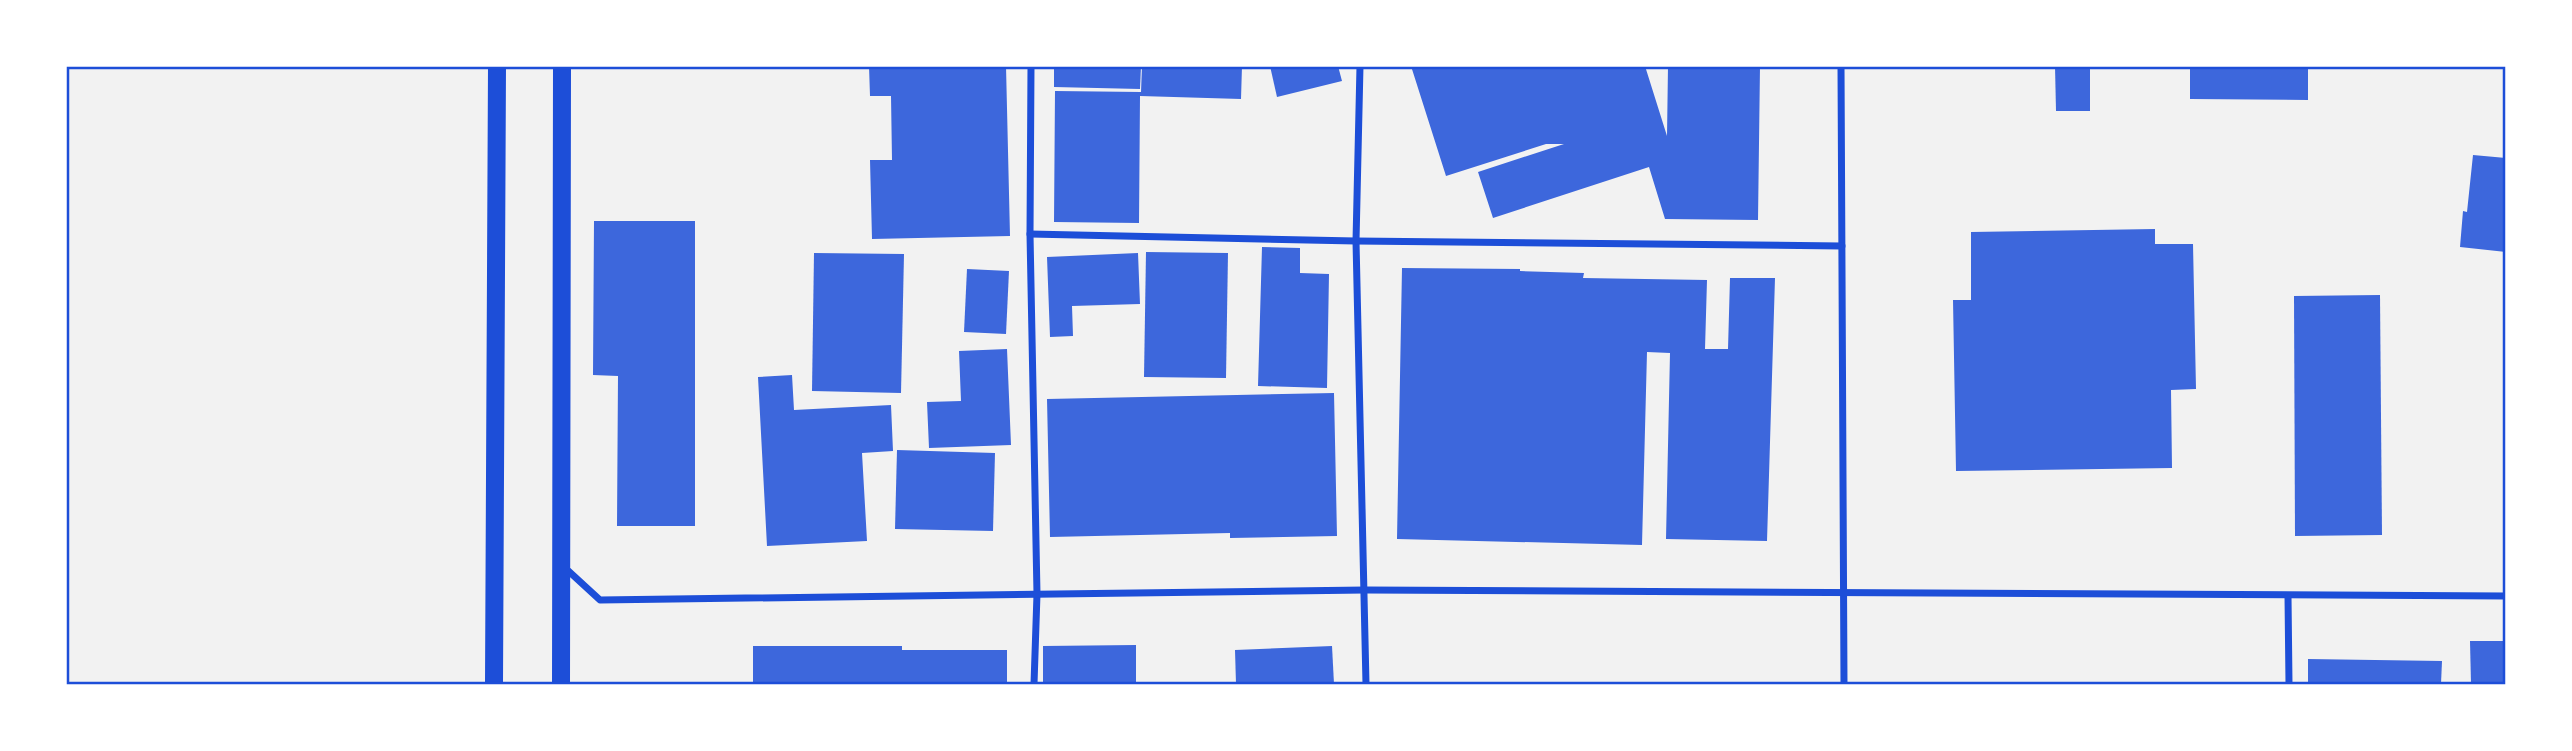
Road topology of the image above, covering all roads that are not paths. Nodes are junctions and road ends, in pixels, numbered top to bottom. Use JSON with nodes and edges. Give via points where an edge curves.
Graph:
{"nodes":[{"id":1,"x":497,"y":66,"type":"edge"},
{"id":2,"x":562,"y":66,"type":"edge"},
{"id":3,"x":1031,"y":66,"type":"edge"},
{"id":4,"x":1360,"y":66,"type":"edge"},
{"id":5,"x":1841,"y":66,"type":"edge"},
{"id":6,"x":1030,"y":234,"type":"junction"},
{"id":7,"x":1356,"y":241,"type":"junction"},
{"id":8,"x":1842,"y":246,"type":"junction"},
{"id":9,"x":560,"y":562,"type":"junction"},
{"id":10,"x":1365,"y":590,"type":"junction"},
{"id":11,"x":1037,"y":594,"type":"junction"},
{"id":12,"x":1844,"y":594,"type":"junction"},
{"id":13,"x":2288,"y":596,"type":"junction"},
{"id":14,"x":2505,"y":596,"type":"edge"},
{"id":15,"x":494,"y":684,"type":"edge"},
{"id":16,"x":561,"y":684,"type":"edge"},
{"id":17,"x":1034,"y":684,"type":"edge"},
{"id":18,"x":1366,"y":684,"type":"edge"},
{"id":19,"x":1844,"y":684,"type":"edge"},
{"id":20,"x":2289,"y":684,"type":"edge"}],
"edges":[{"from":1,"to":15,"type":"main road"},
{"from":2,"to":9,"type":"main road"},
{"from":3,"to":6,"type":"street"},
{"from":4,"to":7,"type":"street"},
{"from":5,"to":8,"type":"street"},
{"from":6,"to":7,"type":"street"},
{"from":6,"to":11,"type":"street"},
{"from":7,"to":8,"type":"street"},
{"from":7,"to":10,"type":"street"},
{"from":8,"to":12,"type":"street"},
{"from":9,"to":11,"type":"street","via":[[600,600]]},
{"from":9,"to":16,"type":"main road"},
{"from":10,"to":11,"type":"street"},
{"from":10,"to":12,"type":"street"},
{"from":10,"to":18,"type":"street"},
{"from":11,"to":17,"type":"street"},
{"from":12,"to":13,"type":"street"},
{"from":12,"to":19,"type":"street"},
{"from":13,"to":14,"type":"street"},
{"from":13,"to":20,"type":"street"}]}
